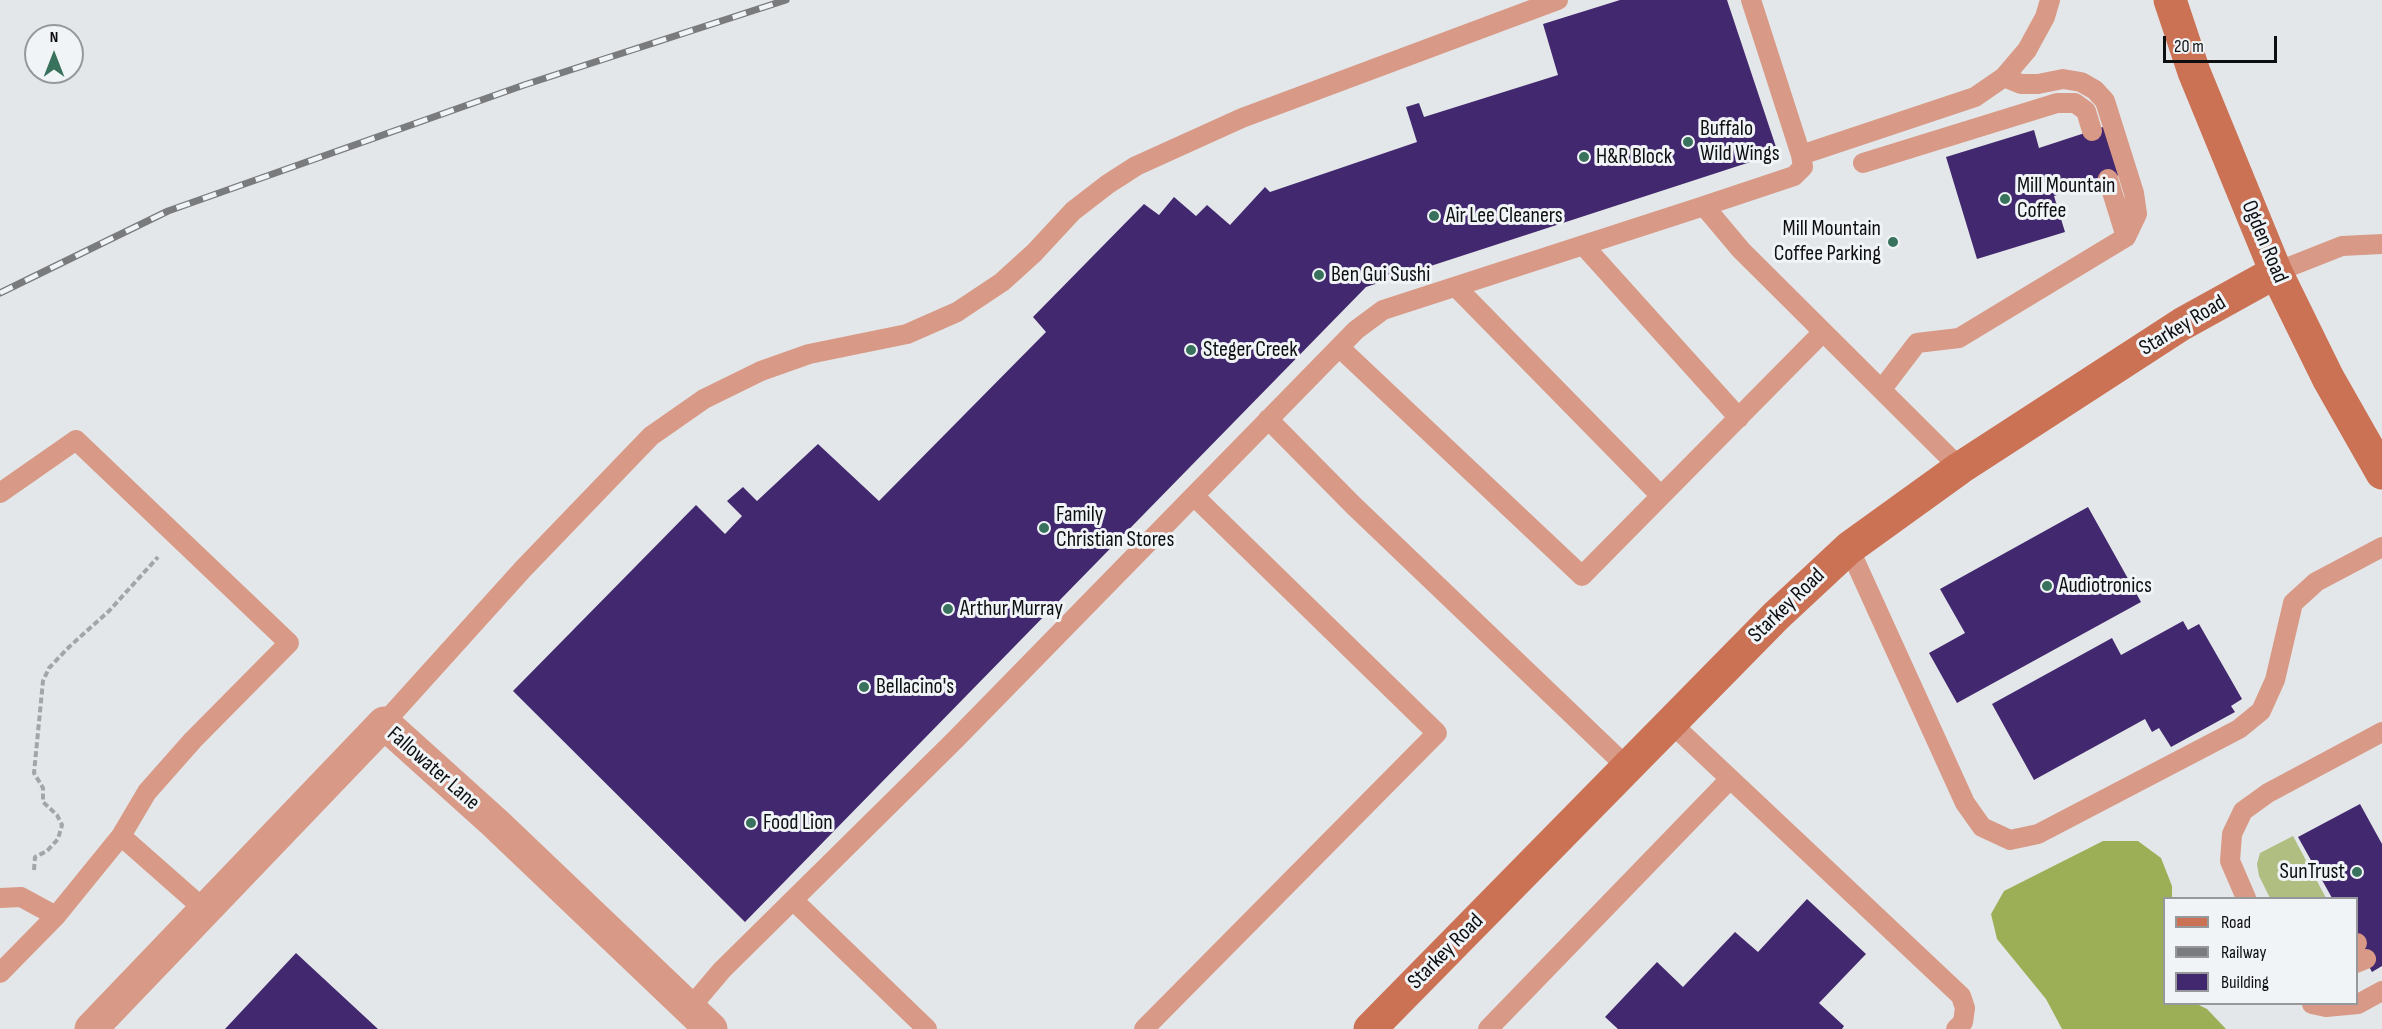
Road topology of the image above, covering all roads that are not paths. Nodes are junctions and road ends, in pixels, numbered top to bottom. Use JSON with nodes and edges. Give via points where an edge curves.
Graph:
{"nodes":[{"id":1,"x":1558,"y":0,"type":"edge"},
{"id":2,"x":1751,"y":0,"type":"edge"},
{"id":3,"x":2050,"y":0,"type":"edge"},
{"id":4,"x":2170,"y":0,"type":"edge"},
{"id":5,"x":2004,"y":77,"type":"junction"},
{"id":6,"x":2092,"y":130,"type":"dead end"},
{"id":7,"x":1801,"y":155,"type":"junction"},
{"id":8,"x":1863,"y":163,"type":"dead end"},
{"id":9,"x":2108,"y":179,"type":"dead end"},
{"id":10,"x":1704,"y":206,"type":"junction"},
{"id":11,"x":2126,"y":237,"type":"junction"},
{"id":12,"x":2382,"y":244,"type":"edge"},
{"id":13,"x":1584,"y":246,"type":"junction"},
{"id":14,"x":2276,"y":272,"type":"junction"},
{"id":15,"x":1456,"y":287,"type":"junction"},
{"id":16,"x":1823,"y":332,"type":"junction"},
{"id":17,"x":1340,"y":347,"type":"junction"},
{"id":18,"x":1882,"y":389,"type":"junction"},
{"id":19,"x":1738,"y":418,"type":"junction"},
{"id":20,"x":1268,"y":419,"type":"junction"},
{"id":21,"x":1960,"y":468,"type":"junction"},
{"id":22,"x":2382,"y":473,"type":"edge"},
{"id":23,"x":0,"y":493,"type":"edge"},
{"id":24,"x":1194,"y":496,"type":"junction"},
{"id":25,"x":1661,"y":496,"type":"junction"},
{"id":26,"x":2382,"y":547,"type":"edge"},
{"id":27,"x":1849,"y":548,"type":"junction"},
{"id":28,"x":384,"y":723,"type":"junction"},
{"id":29,"x":1671,"y":723,"type":"junction"},
{"id":30,"x":2382,"y":732,"type":"edge"},
{"id":31,"x":1628,"y":768,"type":"junction"},
{"id":32,"x":1730,"y":779,"type":"junction"},
{"id":33,"x":121,"y":836,"type":"junction"},
{"id":34,"x":2246,"y":897,"type":"edge"},
{"id":35,"x":0,"y":898,"type":"edge"},
{"id":36,"x":793,"y":900,"type":"junction"},
{"id":37,"x":205,"y":910,"type":"junction"},
{"id":38,"x":56,"y":916,"type":"junction"},
{"id":39,"x":0,"y":973,"type":"edge"},
{"id":40,"x":2382,"y":991,"type":"edge"},
{"id":41,"x":2358,"y":1004,"type":"edge"},
{"id":42,"x":2317,"y":1005,"type":"edge"},
{"id":43,"x":2347,"y":1005,"type":"edge"},
{"id":44,"x":700,"y":1019,"type":"edge"},
{"id":45,"x":91,"y":1029,"type":"edge"},
{"id":46,"x":927,"y":1029,"type":"edge"},
{"id":47,"x":1144,"y":1029,"type":"edge"},
{"id":48,"x":1370,"y":1029,"type":"edge"},
{"id":49,"x":1488,"y":1029,"type":"edge"},
{"id":50,"x":1956,"y":1029,"type":"edge"}],
"edges":[{"from":1,"to":28,"type":"lane","via":[[1242,118],[1136,166],[1073,211],[1002,282],[957,312],[907,334],[809,354],[761,371],[704,399],[651,436],[523,568]]},
{"from":2,"to":7,"type":"lane"},
{"from":3,"to":5,"type":"lane","via":[[2027,50]]},
{"from":4,"to":14,"type":"street","name":"Ogden Road","via":[[2193,72]]},
{"from":5,"to":7,"type":"lane","via":[[1976,98]]},
{"from":5,"to":11,"type":"lane","via":[[2021,84],[2063,79],[2081,82],[2104,101],[2134,193],[2137,214]]},
{"from":6,"to":8,"type":"lane","via":[[2086,111],[2074,103],[2057,103]]},
{"from":7,"to":10,"type":"lane","via":[[1803,167],[1794,176]]},
{"from":9,"to":11,"type":"lane"},
{"from":10,"to":13,"type":"lane"},
{"from":10,"to":16,"type":"lane","via":[[1741,250]]},
{"from":11,"to":18,"type":"lane","via":[[1959,338],[1917,343]]},
{"from":12,"to":14,"type":"lane","via":[[2342,246]]},
{"from":13,"to":15,"type":"lane"},
{"from":13,"to":19,"type":"lane"},
{"from":14,"to":21,"type":"street","name":"Starkey Road","via":[[2182,324]]},
{"from":14,"to":22,"type":"street","name":"Ogden Road","via":[[2328,378]]},
{"from":15,"to":17,"type":"lane","via":[[1383,310]]},
{"from":15,"to":25,"type":"lane"},
{"from":16,"to":18,"type":"lane"},
{"from":16,"to":19,"type":"lane"},
{"from":17,"to":20,"type":"lane"},
{"from":17,"to":25,"type":"lane","via":[[1582,576]]},
{"from":18,"to":21,"type":"lane"},
{"from":19,"to":25,"type":"lane"},
{"from":20,"to":24,"type":"lane"},
{"from":20,"to":31,"type":"lane"},
{"from":21,"to":27,"type":"street","name":"Starkey Road"},
{"from":23,"to":33,"type":"lane","via":[[76,440],[289,643],[147,792]]},
{"from":24,"to":36,"type":"lane"},
{"from":24,"to":47,"type":"lane","via":[[1437,733]]},
{"from":26,"to":27,"type":"lane","via":[[2316,582],[2293,603],[2275,680],[2261,711],[2239,729],[2038,834],[2010,840],[1982,827],[1965,803]]},
{"from":27,"to":29,"type":"street","name":"Starkey Road"},
{"from":28,"to":37,"type":"street","name":"Fallowater Lane"},
{"from":28,"to":44,"type":"street","name":"Fallowater Lane"},
{"from":29,"to":31,"type":"street","name":"Starkey Road"},
{"from":29,"to":32,"type":"lane"},
{"from":30,"to":34,"type":"lane","via":[[2268,793],[2243,811],[2232,834],[2230,861]]},
{"from":31,"to":48,"type":"street","name":"Starkey Road"},
{"from":32,"to":49,"type":"lane"},
{"from":32,"to":50,"type":"lane","via":[[1961,996],[1965,1008],[1963,1022]]},
{"from":33,"to":37,"type":"lane"},
{"from":33,"to":38,"type":"lane"},
{"from":35,"to":38,"type":"lane","via":[[21,897]]},
{"from":36,"to":44,"type":"lane","via":[[722,970]]},
{"from":36,"to":46,"type":"lane"},
{"from":37,"to":45,"type":"street","name":"Fallowater Lane"},
{"from":38,"to":39,"type":"lane"},
{"from":40,"to":41,"type":"lane"},
{"from":42,"to":43,"type":"lane"}]}
